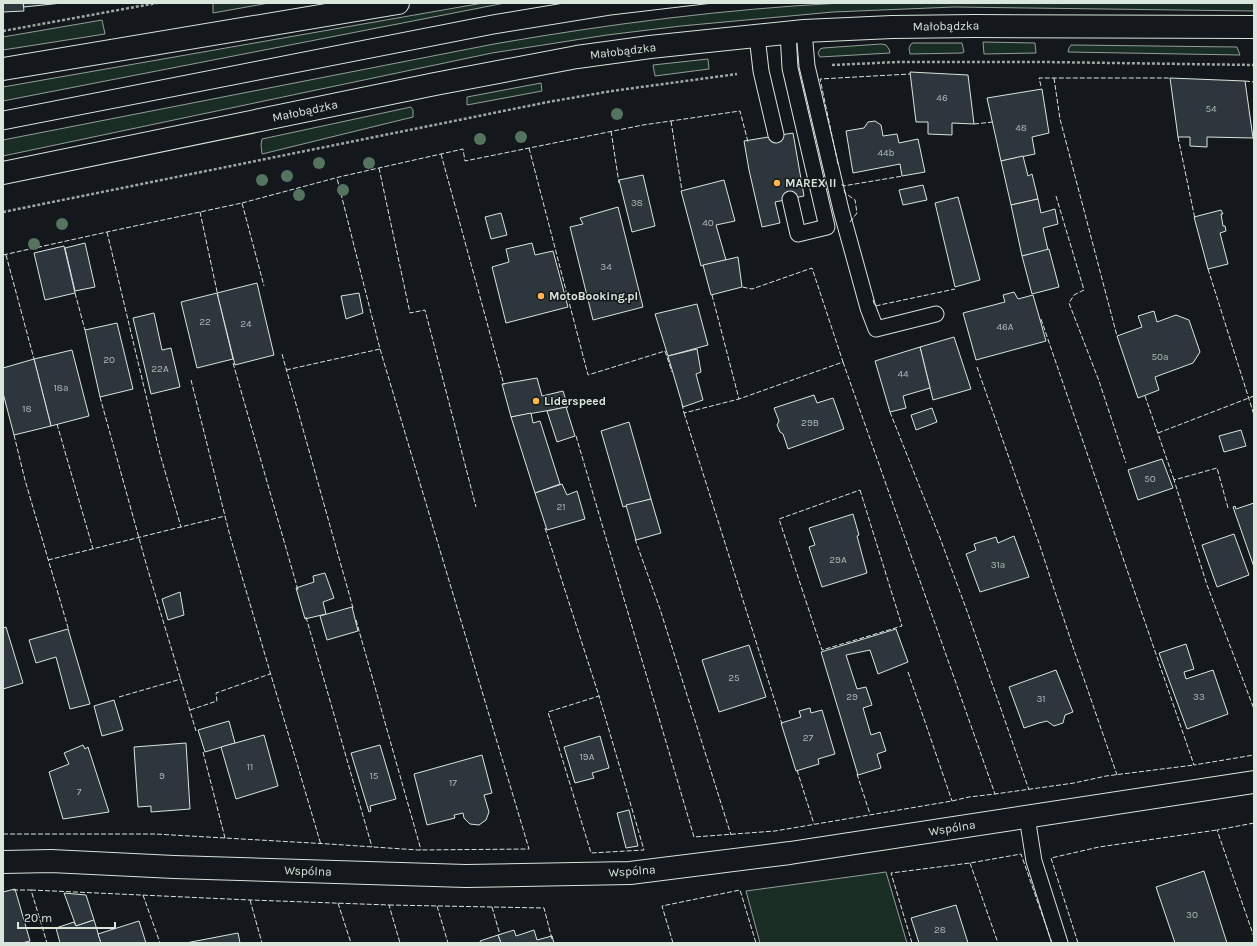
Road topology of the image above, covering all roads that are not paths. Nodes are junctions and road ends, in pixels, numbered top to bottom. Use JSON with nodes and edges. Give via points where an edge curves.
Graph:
{"nodes":[{"id":1,"x":398,"y":3,"type":"edge"},
{"id":2,"x":1254,"y":27,"type":"edge"},
{"id":3,"x":796,"y":32,"type":"junction"},
{"id":4,"x":757,"y":36,"type":"junction"},
{"id":5,"x":3,"y":69,"type":"edge"},
{"id":6,"x":776,"y":135,"type":"dead end"},
{"id":7,"x":3,"y":173,"type":"edge"},
{"id":8,"x":790,"y":199,"type":"dead end"},
{"id":9,"x":936,"y":314,"type":"dead end"},
{"id":10,"x":1254,"y":782,"type":"edge"},
{"id":11,"x":1027,"y":817,"type":"junction"},
{"id":12,"x":3,"y":862,"type":"edge"},
{"id":13,"x":1060,"y":943,"type":"edge"}],
"edges":[{"from":1,"to":5,"type":"street"},
{"from":2,"to":3,"type":"street","name":"Małobądzka","via":[[974,26]]},
{"from":3,"to":4,"type":"street","name":"Małobądzka"},
{"from":3,"to":8,"type":"lane","via":[[790,68],[827,227],[798,234]]},
{"from":3,"to":9,"type":"lane","via":[[807,66],[841,210],[876,328]]},
{"from":4,"to":6,"type":"lane","via":[[761,71]]},
{"from":4,"to":7,"type":"street","name":"Małobądzka","via":[[577,57]]},
{"from":10,"to":11,"type":"street","name":"Wspólna"},
{"from":11,"to":12,"type":"street","name":"Wspólna","via":[[790,853],[630,873],[466,876],[51,861]]},
{"from":11,"to":13,"type":"lane","via":[[1034,861]]}]}
